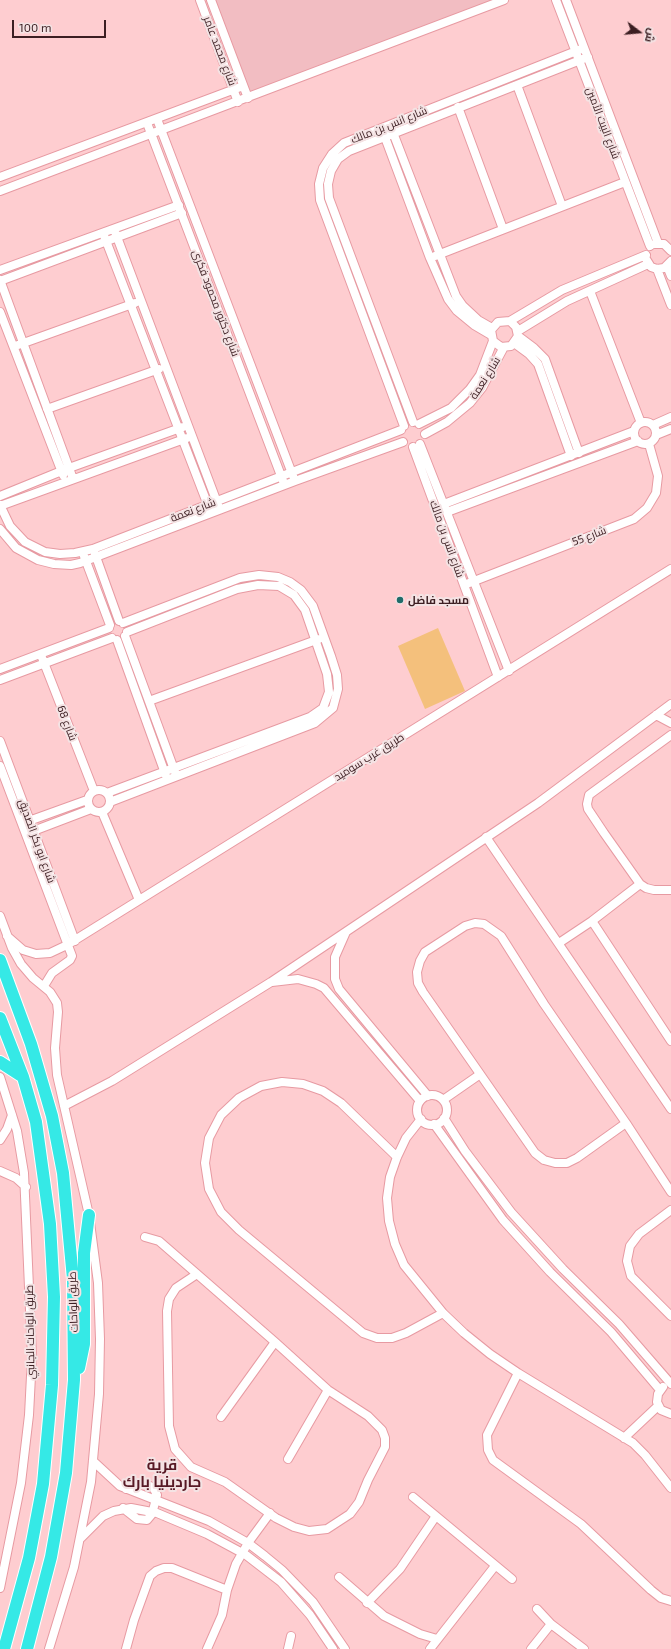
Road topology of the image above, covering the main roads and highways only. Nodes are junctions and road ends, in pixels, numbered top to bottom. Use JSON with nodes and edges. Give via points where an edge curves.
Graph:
{"nodes":[{"id":1,"x":0,"y":960,"type":"edge"},
{"id":2,"x":0,"y":1018,"type":"edge"},
{"id":3,"x":0,"y":1062,"type":"edge"},
{"id":4,"x":23,"y":1077,"type":"junction"},
{"id":5,"x":89,"y":1215,"type":"road end"},
{"id":6,"x":74,"y":1380,"type":"junction"},
{"id":7,"x":4,"y":1649,"type":"edge"},
{"id":8,"x":27,"y":1649,"type":"edge"}],
"edges":[{"from":1,"to":6,"type":"highway","name":"طريق الواحات","via":[[40,1073],[52,1116],[63,1173],[73,1278]]},
{"from":2,"to":4,"type":"highway","name":"طريق الواحات"},
{"from":3,"to":4,"type":"highway"},
{"from":4,"to":7,"type":"highway","name":"طريق الواحات","via":[[36,1122],[50,1224],[54,1290],[52,1385],[47,1455],[39,1508],[24,1583]]},
{"from":5,"to":6,"type":"highway","via":[[84,1253],[84,1344]]},
{"from":6,"to":8,"type":"highway","name":"طريق الواحات","via":[[70,1438],[57,1526]]}]}
